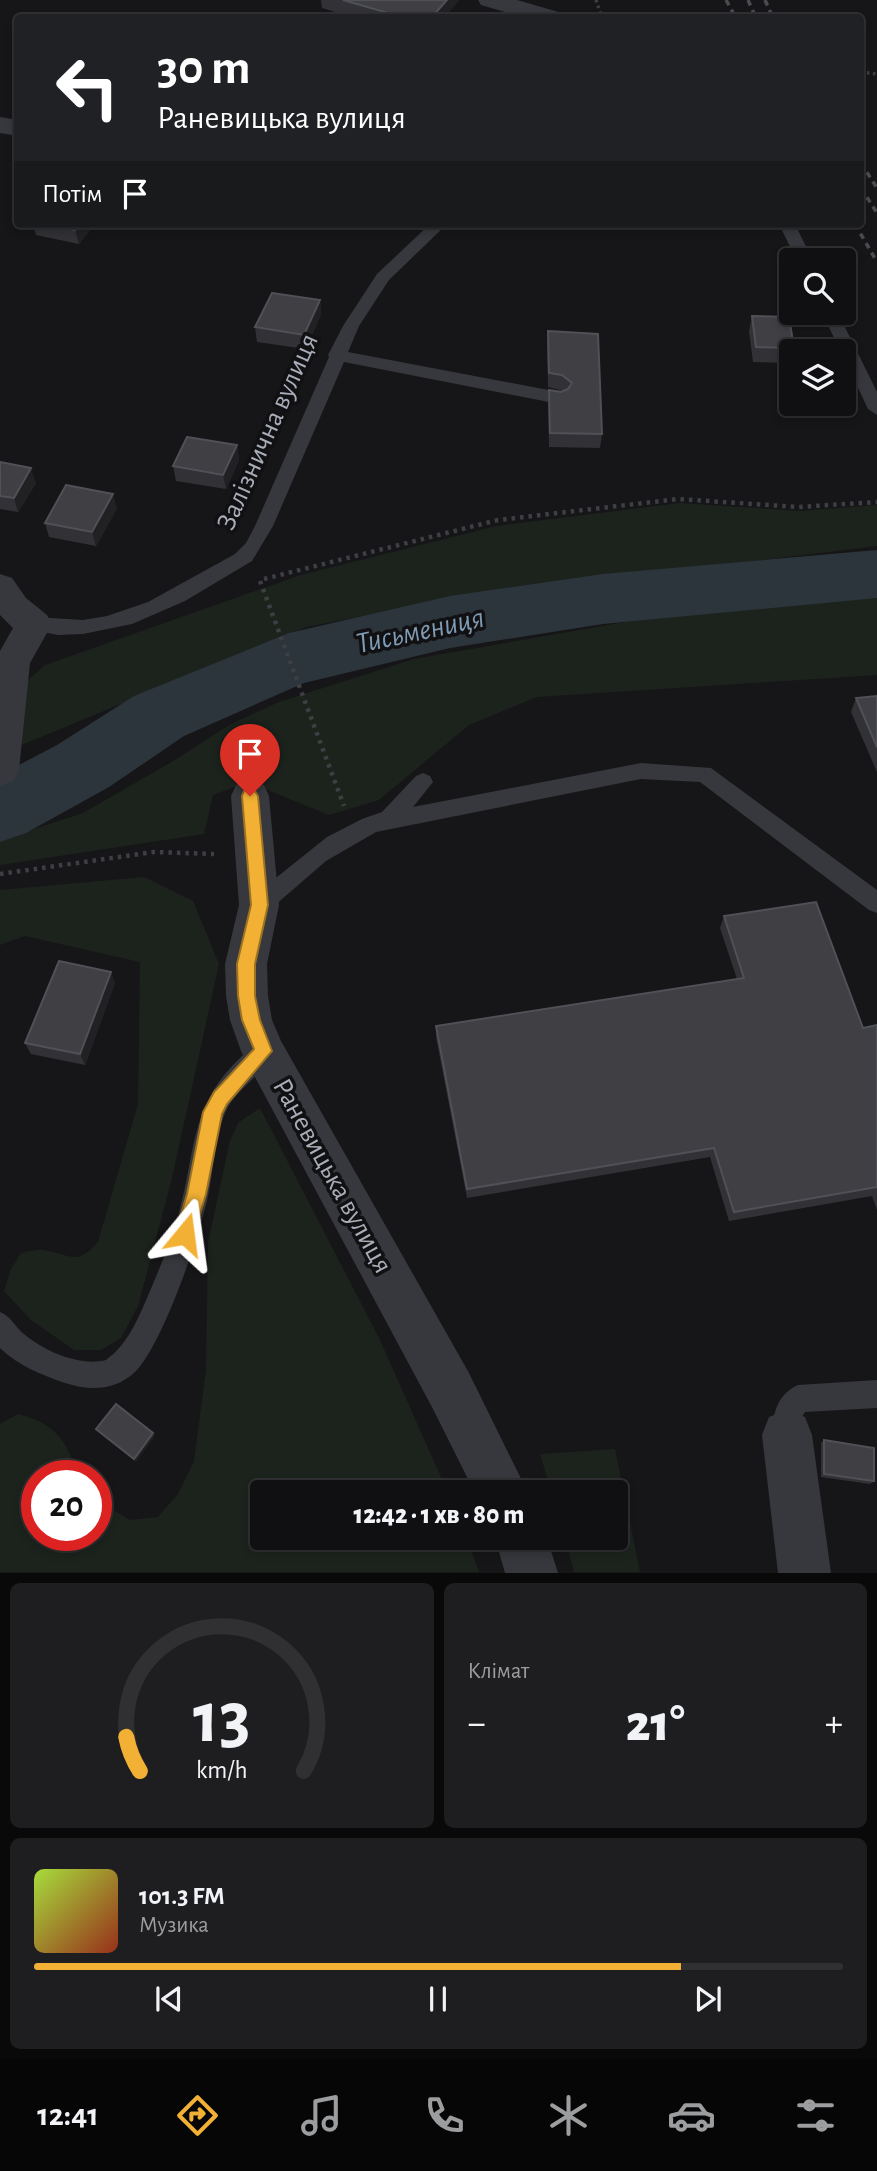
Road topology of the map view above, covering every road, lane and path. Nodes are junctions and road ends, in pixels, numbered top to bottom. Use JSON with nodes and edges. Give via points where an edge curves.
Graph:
{"nodes":[{"id":1,"x":490,"y":0,"type":"edge"},
{"id":2,"x":539,"y":14,"type":"edge"},
{"id":3,"x":434,"y":228,"type":"edge"},
{"id":4,"x":789,"y":228,"type":"edge"},
{"id":5,"x":799,"y":248,"type":"edge"},
{"id":6,"x":836,"y":325,"type":"edge"},
{"id":7,"x":337,"y":355,"type":"junction"},
{"id":8,"x":559,"y":398,"type":"edge"},
{"id":9,"x":877,"y":409,"type":"edge"},
{"id":10,"x":877,"y":502,"type":"edge"},
{"id":11,"x":248,"y":553,"type":"junction"},
{"id":12,"x":260,"y":580,"type":"junction"},
{"id":13,"x":0,"y":587,"type":"edge"},
{"id":14,"x":34,"y":624,"type":"junction"},
{"id":15,"x":0,"y":770,"type":"edge"},
{"id":16,"x":423,"y":782,"type":"dead end"},
{"id":17,"x":250,"y":796,"type":"dead end"},
{"id":18,"x":390,"y":818,"type":"junction"},
{"id":19,"x":354,"y":831,"type":"junction"},
{"id":20,"x":255,"y":859,"type":"junction"},
{"id":21,"x":0,"y":874,"type":"edge"},
{"id":22,"x":877,"y":903,"type":"edge"},
{"id":23,"x":259,"y":905,"type":"junction"},
{"id":24,"x":263,"y":1051,"type":"junction"},
{"id":25,"x":0,"y":1325,"type":"edge"},
{"id":26,"x":877,"y":1394,"type":"edge"},
{"id":27,"x":787,"y":1435,"type":"joint"},
{"id":28,"x":496,"y":1480,"type":"edge"},
{"id":29,"x":525,"y":1550,"type":"edge"},
{"id":30,"x":532,"y":1573,"type":"edge"},
{"id":31,"x":805,"y":1573,"type":"edge"}],
"edges":[{"from":1,"to":2,"type":"street"},
{"from":3,"to":7,"type":"lane","name":"Залізнична вулиця","via":[[383,277]]},
{"from":4,"to":5,"type":"lane"},
{"from":6,"to":9,"type":"lane"},
{"from":7,"to":8,"type":"lane"},
{"from":7,"to":11,"type":"lane","name":"Залізнична вулиця","via":[[264,526]]},
{"from":10,"to":12,"type":"path","via":[[798,507],[678,499],[498,520]]},
{"from":11,"to":12,"type":"path"},
{"from":11,"to":14,"type":"lane","name":"Залізнична вулиця","via":[[200,585],[134,615],[74,628]]},
{"from":12,"to":19,"type":"path"},
{"from":13,"to":14,"type":"street","via":[[7,602]]},
{"from":14,"to":15,"type":"street","via":[[12,662]]},
{"from":16,"to":18,"type":"lane"},
{"from":17,"to":20,"type":"street","name":"Раневицька вулиця"},
{"from":18,"to":19,"type":"lane"},
{"from":18,"to":22,"type":"lane","via":[[641,771],[704,774]]},
{"from":19,"to":23,"type":"lane","via":[[310,859]]},
{"from":20,"to":21,"type":"path","via":[[154,852]]},
{"from":20,"to":23,"type":"street","name":"Раневицька вулиця"},
{"from":23,"to":24,"type":"street","name":"Раневицька вулиця","via":[[246,964],[251,1020]]},
{"from":24,"to":25,"type":"lane","via":[[213,1112],[197,1194],[179,1253],[141,1346],[131,1359],[104,1375],[72,1373],[8,1342]]},
{"from":24,"to":28,"type":"street","name":"Раневицька вулиця"},
{"from":26,"to":27,"type":"lane","via":[[798,1399],[788,1411]]},
{"from":27,"to":31,"type":"street"},
{"from":29,"to":30,"type":"street"}]}
